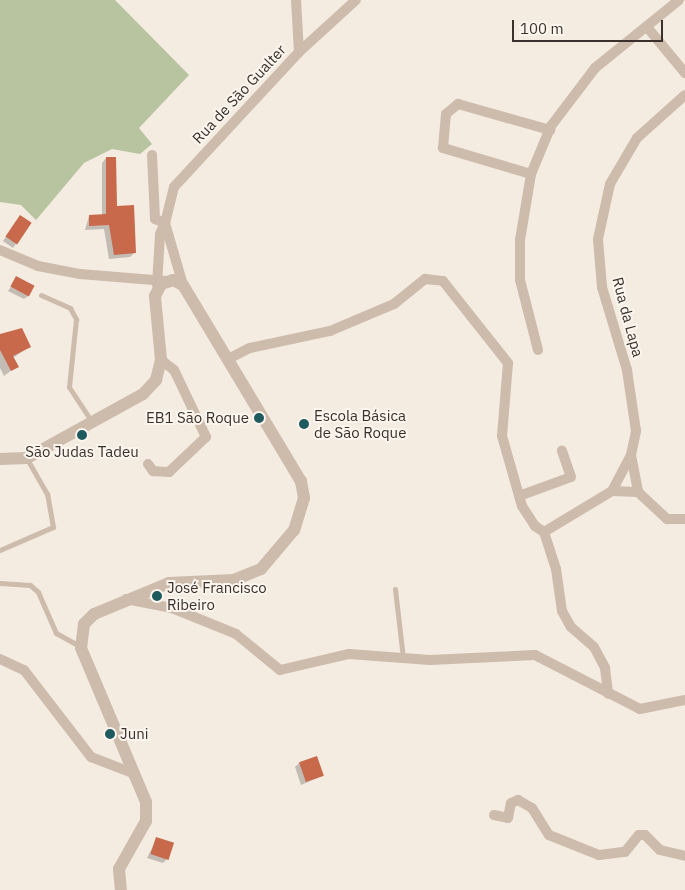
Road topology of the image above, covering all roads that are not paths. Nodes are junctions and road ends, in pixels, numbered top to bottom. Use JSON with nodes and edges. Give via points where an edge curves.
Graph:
{"nodes":[{"id":1,"x":296,"y":0,"type":"edge"},
{"id":2,"x":356,"y":0,"type":"edge"},
{"id":3,"x":679,"y":0,"type":"edge"},
{"id":4,"x":647,"y":27,"type":"junction"},
{"id":5,"x":299,"y":52,"type":"junction"},
{"id":6,"x":685,"y":73,"type":"edge"},
{"id":7,"x":685,"y":95,"type":"edge"},
{"id":8,"x":550,"y":130,"type":"junction"},
{"id":9,"x":152,"y":155,"type":"dead end"},
{"id":10,"x":532,"y":174,"type":"junction"},
{"id":11,"x":165,"y":223,"type":"junction"},
{"id":12,"x":0,"y":250,"type":"edge"},
{"id":13,"x":163,"y":280,"type":"junction"},
{"id":14,"x":41,"y":295,"type":"dead end"},
{"id":15,"x":538,"y":350,"type":"dead end"},
{"id":16,"x":230,"y":358,"type":"junction"},
{"id":17,"x":161,"y":360,"type":"junction"},
{"id":18,"x":92,"y":422,"type":"junction"},
{"id":19,"x":562,"y":450,"type":"dead end"},
{"id":20,"x":631,"y":455,"type":"junction"},
{"id":21,"x":27,"y":458,"type":"junction"},
{"id":22,"x":0,"y":459,"type":"edge"},
{"id":23,"x":148,"y":464,"type":"dead end"},
{"id":24,"x":612,"y":491,"type":"junction"},
{"id":25,"x":638,"y":492,"type":"junction"},
{"id":26,"x":519,"y":496,"type":"junction"},
{"id":27,"x":685,"y":520,"type":"edge"},
{"id":28,"x":544,"y":532,"type":"junction"},
{"id":29,"x":0,"y":550,"type":"edge"},
{"id":30,"x":0,"y":583,"type":"edge"},
{"id":31,"x":395,"y":589,"type":"dead end"},
{"id":32,"x":126,"y":599,"type":"junction"},
{"id":33,"x":81,"y":648,"type":"junction"},
{"id":34,"x":403,"y":658,"type":"junction"},
{"id":35,"x":0,"y":660,"type":"edge"},
{"id":36,"x":608,"y":694,"type":"junction"},
{"id":37,"x":685,"y":700,"type":"edge"},
{"id":38,"x":135,"y":774,"type":"junction"},
{"id":39,"x":494,"y":815,"type":"dead end"},
{"id":40,"x":685,"y":856,"type":"edge"},
{"id":41,"x":121,"y":890,"type":"edge"}],
"edges":[{"from":1,"to":5,"type":"street"},
{"from":2,"to":5,"type":"street","name":"Rua de São Gualter"},
{"from":3,"to":4,"type":"street"},
{"from":4,"to":6,"type":"street"},
{"from":4,"to":8,"type":"street","via":[[595,68]]},
{"from":5,"to":11,"type":"street","name":"Rua de São Gualter","via":[[174,188]]},
{"from":7,"to":20,"type":"street","name":"Rua da Lapa","via":[[637,138],[610,184],[598,239],[602,287],[627,370],[636,431]]},
{"from":8,"to":10,"type":"street"},
{"from":8,"to":10,"type":"street","via":[[458,104],[446,114],[443,148]]},
{"from":9,"to":11,"type":"street","via":[[155,219]]},
{"from":10,"to":15,"type":"street","via":[[520,240],[520,280]]},
{"from":11,"to":13,"type":"street","name":"Rua de São Gualter"},
{"from":11,"to":13,"type":"street","name":"Rua de São Gualter","via":[[160,234]]},
{"from":12,"to":13,"type":"street","via":[[38,266],[80,274]]},
{"from":13,"to":16,"type":"street"},
{"from":13,"to":17,"type":"street","via":[[154,304]]},
{"from":14,"to":18,"type":"lane","via":[[70,308],[76,319],[69,387]]},
{"from":16,"to":26,"type":"street","via":[[250,348],[330,332],[394,304],[426,279],[443,281],[508,363],[502,436]]},
{"from":16,"to":32,"type":"street","via":[[296,467],[304,498],[302,513],[272,560],[248,576],[189,580]]},
{"from":17,"to":18,"type":"street","via":[[156,380],[143,394]]},
{"from":17,"to":23,"type":"street","via":[[174,370],[206,437],[169,472],[153,471]]},
{"from":18,"to":21,"type":"street"},
{"from":19,"to":26,"type":"street","via":[[571,477]]},
{"from":20,"to":24,"type":"street"},
{"from":20,"to":25,"type":"street"},
{"from":21,"to":22,"type":"street"},
{"from":21,"to":29,"type":"lane","via":[[47,494],[53,527]]},
{"from":24,"to":25,"type":"street"},
{"from":24,"to":28,"type":"street"},
{"from":25,"to":27,"type":"street","via":[[667,519]]},
{"from":26,"to":28,"type":"street","via":[[534,526]]},
{"from":28,"to":36,"type":"street","via":[[556,569],[562,611],[571,627],[594,646],[604,668]]},
{"from":30,"to":33,"type":"lane","via":[[30,585],[38,592],[56,633]]},
{"from":31,"to":34,"type":"lane"},
{"from":32,"to":33,"type":"street","via":[[84,624]]},
{"from":32,"to":34,"type":"street","via":[[172,608],[236,634],[280,670],[349,654]]},
{"from":33,"to":38,"type":"street"},
{"from":34,"to":36,"type":"street","via":[[535,655]]},
{"from":35,"to":38,"type":"street","via":[[24,670],[91,757]]},
{"from":36,"to":37,"type":"street","via":[[640,709]]},
{"from":38,"to":41,"type":"street","via":[[146,802],[146,821],[119,869]]},
{"from":39,"to":40,"type":"street","via":[[508,818],[511,803],[518,800],[532,808],[549,834],[599,855],[625,852],[639,835],[645,835],[666,853]]}]}
